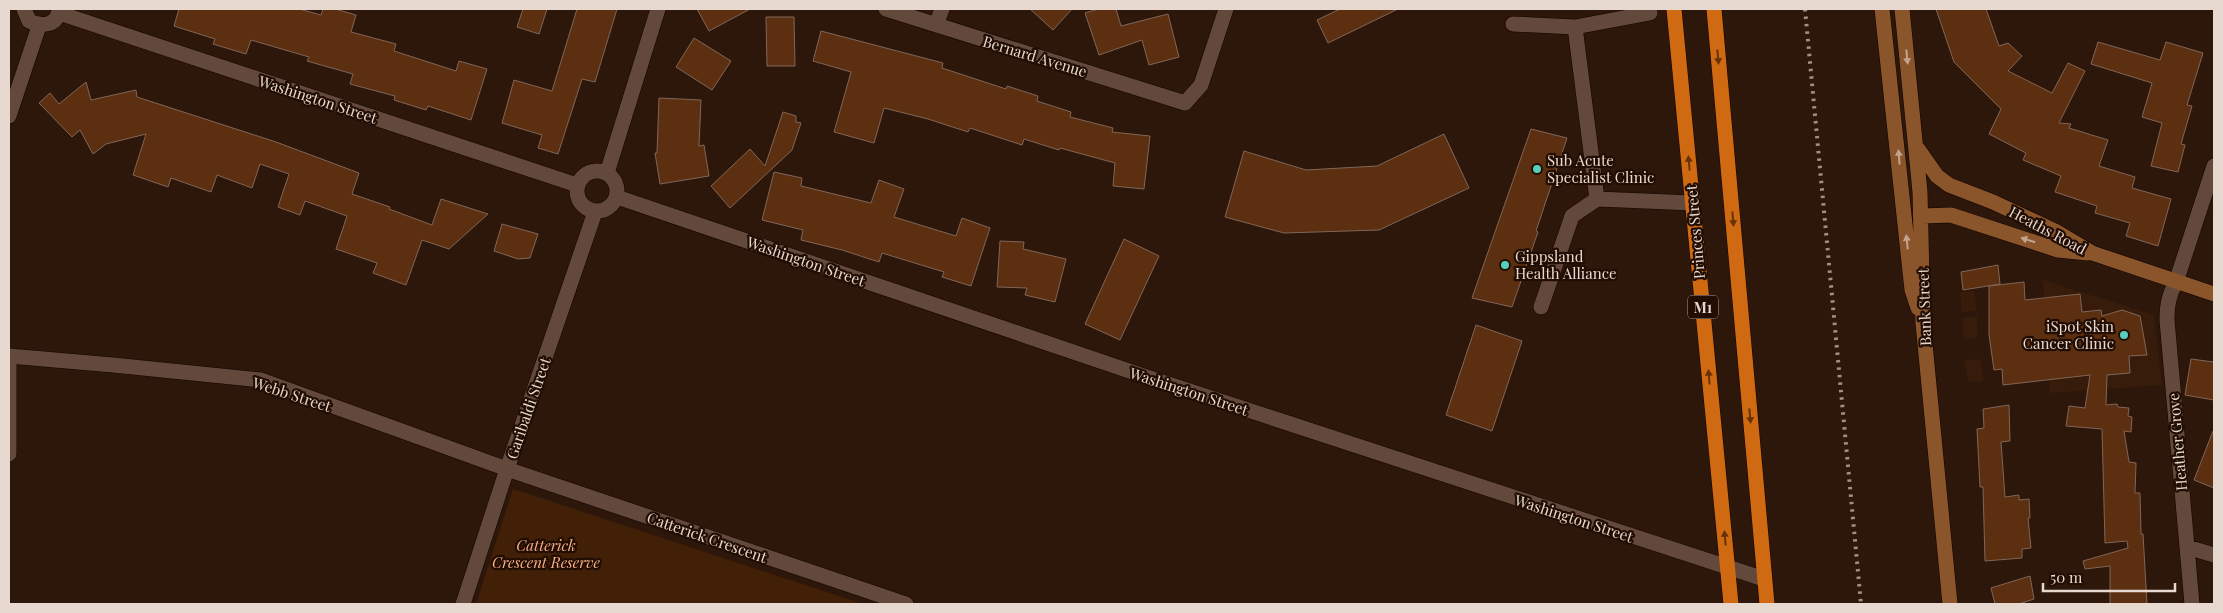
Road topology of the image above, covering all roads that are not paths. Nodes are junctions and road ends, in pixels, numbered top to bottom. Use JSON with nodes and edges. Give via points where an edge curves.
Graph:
{"nodes":[{"id":1,"x":24,"y":9,"type":"edge"},
{"id":2,"x":658,"y":9,"type":"edge"},
{"id":3,"x":886,"y":9,"type":"edge"},
{"id":4,"x":942,"y":9,"type":"edge"},
{"id":5,"x":1226,"y":9,"type":"edge"},
{"id":6,"x":1674,"y":9,"type":"edge"},
{"id":7,"x":1714,"y":9,"type":"edge"},
{"id":8,"x":1882,"y":9,"type":"edge"},
{"id":9,"x":1902,"y":9,"type":"edge"},
{"id":10,"x":59,"y":11,"type":"edge"},
{"id":11,"x":1650,"y":13,"type":"dead end"},
{"id":12,"x":1513,"y":24,"type":"dead end"},
{"id":13,"x":936,"y":25,"type":"junction"},
{"id":14,"x":39,"y":26,"type":"junction"},
{"id":15,"x":1575,"y":28,"type":"junction"},
{"id":16,"x":9,"y":116,"type":"edge"},
{"id":17,"x":1915,"y":144,"type":"junction"},
{"id":18,"x":2214,"y":166,"type":"edge"},
{"id":19,"x":607,"y":173,"type":"junction"},
{"id":20,"x":1949,"y":185,"type":"junction"},
{"id":21,"x":578,"y":186,"type":"junction"},
{"id":22,"x":1920,"y":192,"type":"junction"},
{"id":23,"x":617,"y":197,"type":"junction"},
{"id":24,"x":1597,"y":199,"type":"junction"},
{"id":25,"x":1693,"y":203,"type":"junction"},
{"id":26,"x":1904,"y":205,"type":"junction"},
{"id":27,"x":595,"y":212,"type":"junction"},
{"id":28,"x":1922,"y":216,"type":"junction"},
{"id":29,"x":2092,"y":253,"type":"junction"},
{"id":30,"x":2176,"y":282,"type":"junction"},
{"id":31,"x":2214,"y":294,"type":"edge"},
{"id":32,"x":1541,"y":307,"type":"dead end"},
{"id":33,"x":1923,"y":323,"type":"junction"},
{"id":34,"x":9,"y":356,"type":"edge"},
{"id":35,"x":9,"y":454,"type":"edge"},
{"id":36,"x":507,"y":469,"type":"junction"},
{"id":37,"x":2186,"y":546,"type":"junction"},
{"id":38,"x":2214,"y":555,"type":"edge"},
{"id":39,"x":1727,"y":569,"type":"junction"},
{"id":40,"x":1764,"y":579,"type":"junction"},
{"id":41,"x":463,"y":604,"type":"edge"},
{"id":42,"x":906,"y":604,"type":"edge"},
{"id":43,"x":1731,"y":604,"type":"edge"},
{"id":44,"x":1767,"y":604,"type":"edge"},
{"id":45,"x":1950,"y":604,"type":"edge"},
{"id":46,"x":2192,"y":604,"type":"edge"}],
"edges":[{"from":1,"to":14,"type":"street","via":[[29,21]]},
{"from":2,"to":19,"type":"street"},
{"from":3,"to":13,"type":"street","name":"Bernard Avenue"},
{"from":4,"to":13,"type":"street"},
{"from":5,"to":13,"type":"street","name":"Bernard Avenue","via":[[1201,85],[1185,103]]},
{"from":25,"to":6,"type":"highway","name":"Princes Street","number":"M1","one_way":true},
{"from":7,"to":40,"type":"highway","number":"M1","one_way":true},
{"from":26,"to":8,"type":"main road","one_way":true},
{"from":9,"to":17,"type":"main road","name":"Bank Street","one_way":true},
{"from":10,"to":14,"type":"street","via":[[54,21]]},
{"from":10,"to":21,"type":"street","name":"Washington Street"},
{"from":11,"to":15,"type":"street"},
{"from":12,"to":15,"type":"street"},
{"from":14,"to":16,"type":"street"},
{"from":15,"to":24,"type":"street"},
{"from":17,"to":20,"type":"main road","name":"Heaths Road","via":[[1937,176]]},
{"from":17,"to":22,"type":"main road","name":"Bank Street"},
{"from":18,"to":30,"type":"street","name":"Heather Grove"},
{"from":19,"to":21,"type":"street","via":[[593,171],[586,174]]},
{"from":19,"to":23,"type":"street","via":[[616,183]]},
{"from":20,"to":22,"type":"main road"},
{"from":20,"to":29,"type":"main road","name":"Heaths Road","via":[[2055,231]]},
{"from":21,"to":27,"type":"street","via":[[578,199],[588,210]]},
{"from":22,"to":26,"type":"main road"},
{"from":22,"to":28,"type":"main road","name":"Bank Street"},
{"from":23,"to":27,"type":"street","via":[[608,208]]},
{"from":23,"to":39,"type":"street","name":"Washington Street"},
{"from":24,"to":25,"type":"street"},
{"from":24,"to":32,"type":"street","via":[[1572,216]]},
{"from":39,"to":25,"type":"highway","name":"Princes Street","number":"M1","one_way":true},
{"from":26,"to":28,"type":"main road"},
{"from":33,"to":26,"type":"main road","one_way":true,"via":[[1912,290]]},
{"from":27,"to":36,"type":"street","name":"Garibaldi Street"},
{"from":29,"to":28,"type":"main road","name":"Heaths Road","one_way":true,"via":[[2058,250],[1951,215]]},
{"from":28,"to":33,"type":"main road","name":"Bank Street"},
{"from":29,"to":30,"type":"main road"},
{"from":30,"to":31,"type":"main road"},
{"from":30,"to":37,"type":"street","name":"Heather Grove","via":[[2169,293],[2167,320]]},
{"from":33,"to":45,"type":"main road","name":"Bank Street"},
{"from":34,"to":35,"type":"street"},
{"from":34,"to":36,"type":"street","name":"Webb Street","via":[[261,380]]},
{"from":36,"to":41,"type":"street","name":"Garibaldi Street"},
{"from":36,"to":42,"type":"street","name":"Catterick Crescent"},
{"from":37,"to":38,"type":"street"},
{"from":37,"to":46,"type":"street","name":"Heather Grove"},
{"from":39,"to":40,"type":"street","name":"Washington Street"},
{"from":39,"to":43,"type":"highway","name":"Princes Street","number":"M1"},
{"from":40,"to":44,"type":"highway","number":"M1"}]}
